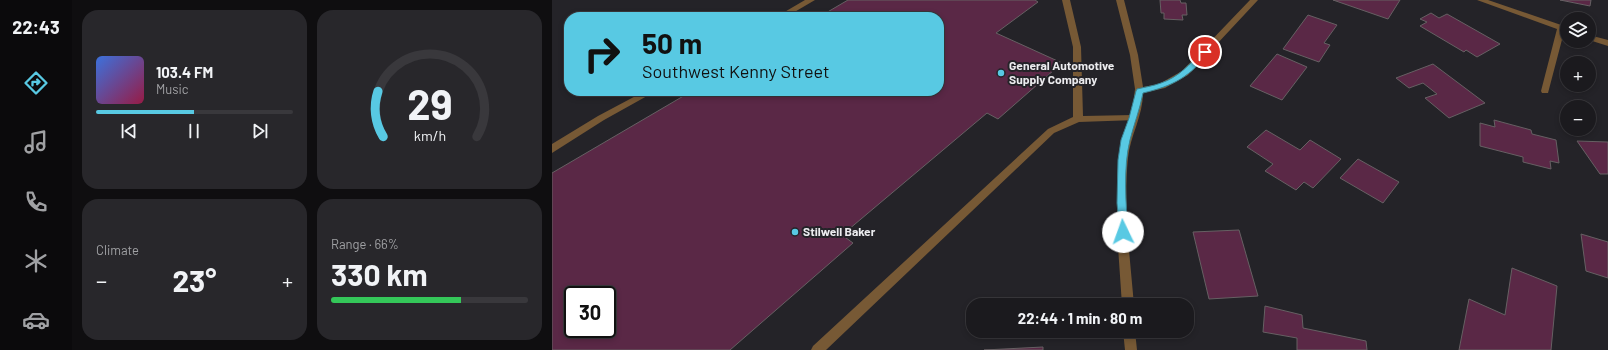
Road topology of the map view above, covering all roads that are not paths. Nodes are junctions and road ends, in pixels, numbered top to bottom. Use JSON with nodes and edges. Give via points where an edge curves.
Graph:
{"nodes":[{"id":1,"x":811,"y":0,"type":"edge"},
{"id":2,"x":1066,"y":0,"type":"edge"},
{"id":3,"x":1120,"y":0,"type":"edge"},
{"id":4,"x":1254,"y":0,"type":"edge"},
{"id":5,"x":1481,"y":0,"type":"edge"},
{"id":6,"x":789,"y":12,"type":"edge"},
{"id":7,"x":1560,"y":28,"type":"edge"},
{"id":8,"x":1596,"y":39,"type":"edge"},
{"id":9,"x":1560,"y":42,"type":"edge"},
{"id":10,"x":1608,"y":43,"type":"edge"},
{"id":11,"x":1140,"y":91,"type":"junction"},
{"id":12,"x":1545,"y":91,"type":"dead end"},
{"id":13,"x":643,"y":96,"type":"edge"},
{"id":14,"x":1133,"y":118,"type":"junction"},
{"id":15,"x":1078,"y":119,"type":"junction"},
{"id":16,"x":552,"y":149,"type":"edge"},
{"id":17,"x":1128,"y":298,"type":"edge"},
{"id":18,"x":1129,"y":338,"type":"edge"},
{"id":19,"x":817,"y":350,"type":"edge"},
{"id":20,"x":1130,"y":350,"type":"edge"}],
"edges":[{"from":1,"to":6,"type":"street"},
{"from":2,"to":15,"type":"street","via":[[1077,47]]},
{"from":3,"to":11,"type":"street"},
{"from":4,"to":11,"type":"street","via":[[1185,73],[1162,86]]},
{"from":5,"to":7,"type":"street"},
{"from":8,"to":10,"type":"street"},
{"from":9,"to":12,"type":"street"},
{"from":11,"to":14,"type":"street"},
{"from":13,"to":16,"type":"street","via":[[601,118]]},
{"from":14,"to":15,"type":"street"},
{"from":14,"to":17,"type":"street","via":[[1125,140],[1122,196]]},
{"from":15,"to":19,"type":"street","via":[[1051,131]]},
{"from":18,"to":20,"type":"street"}]}
